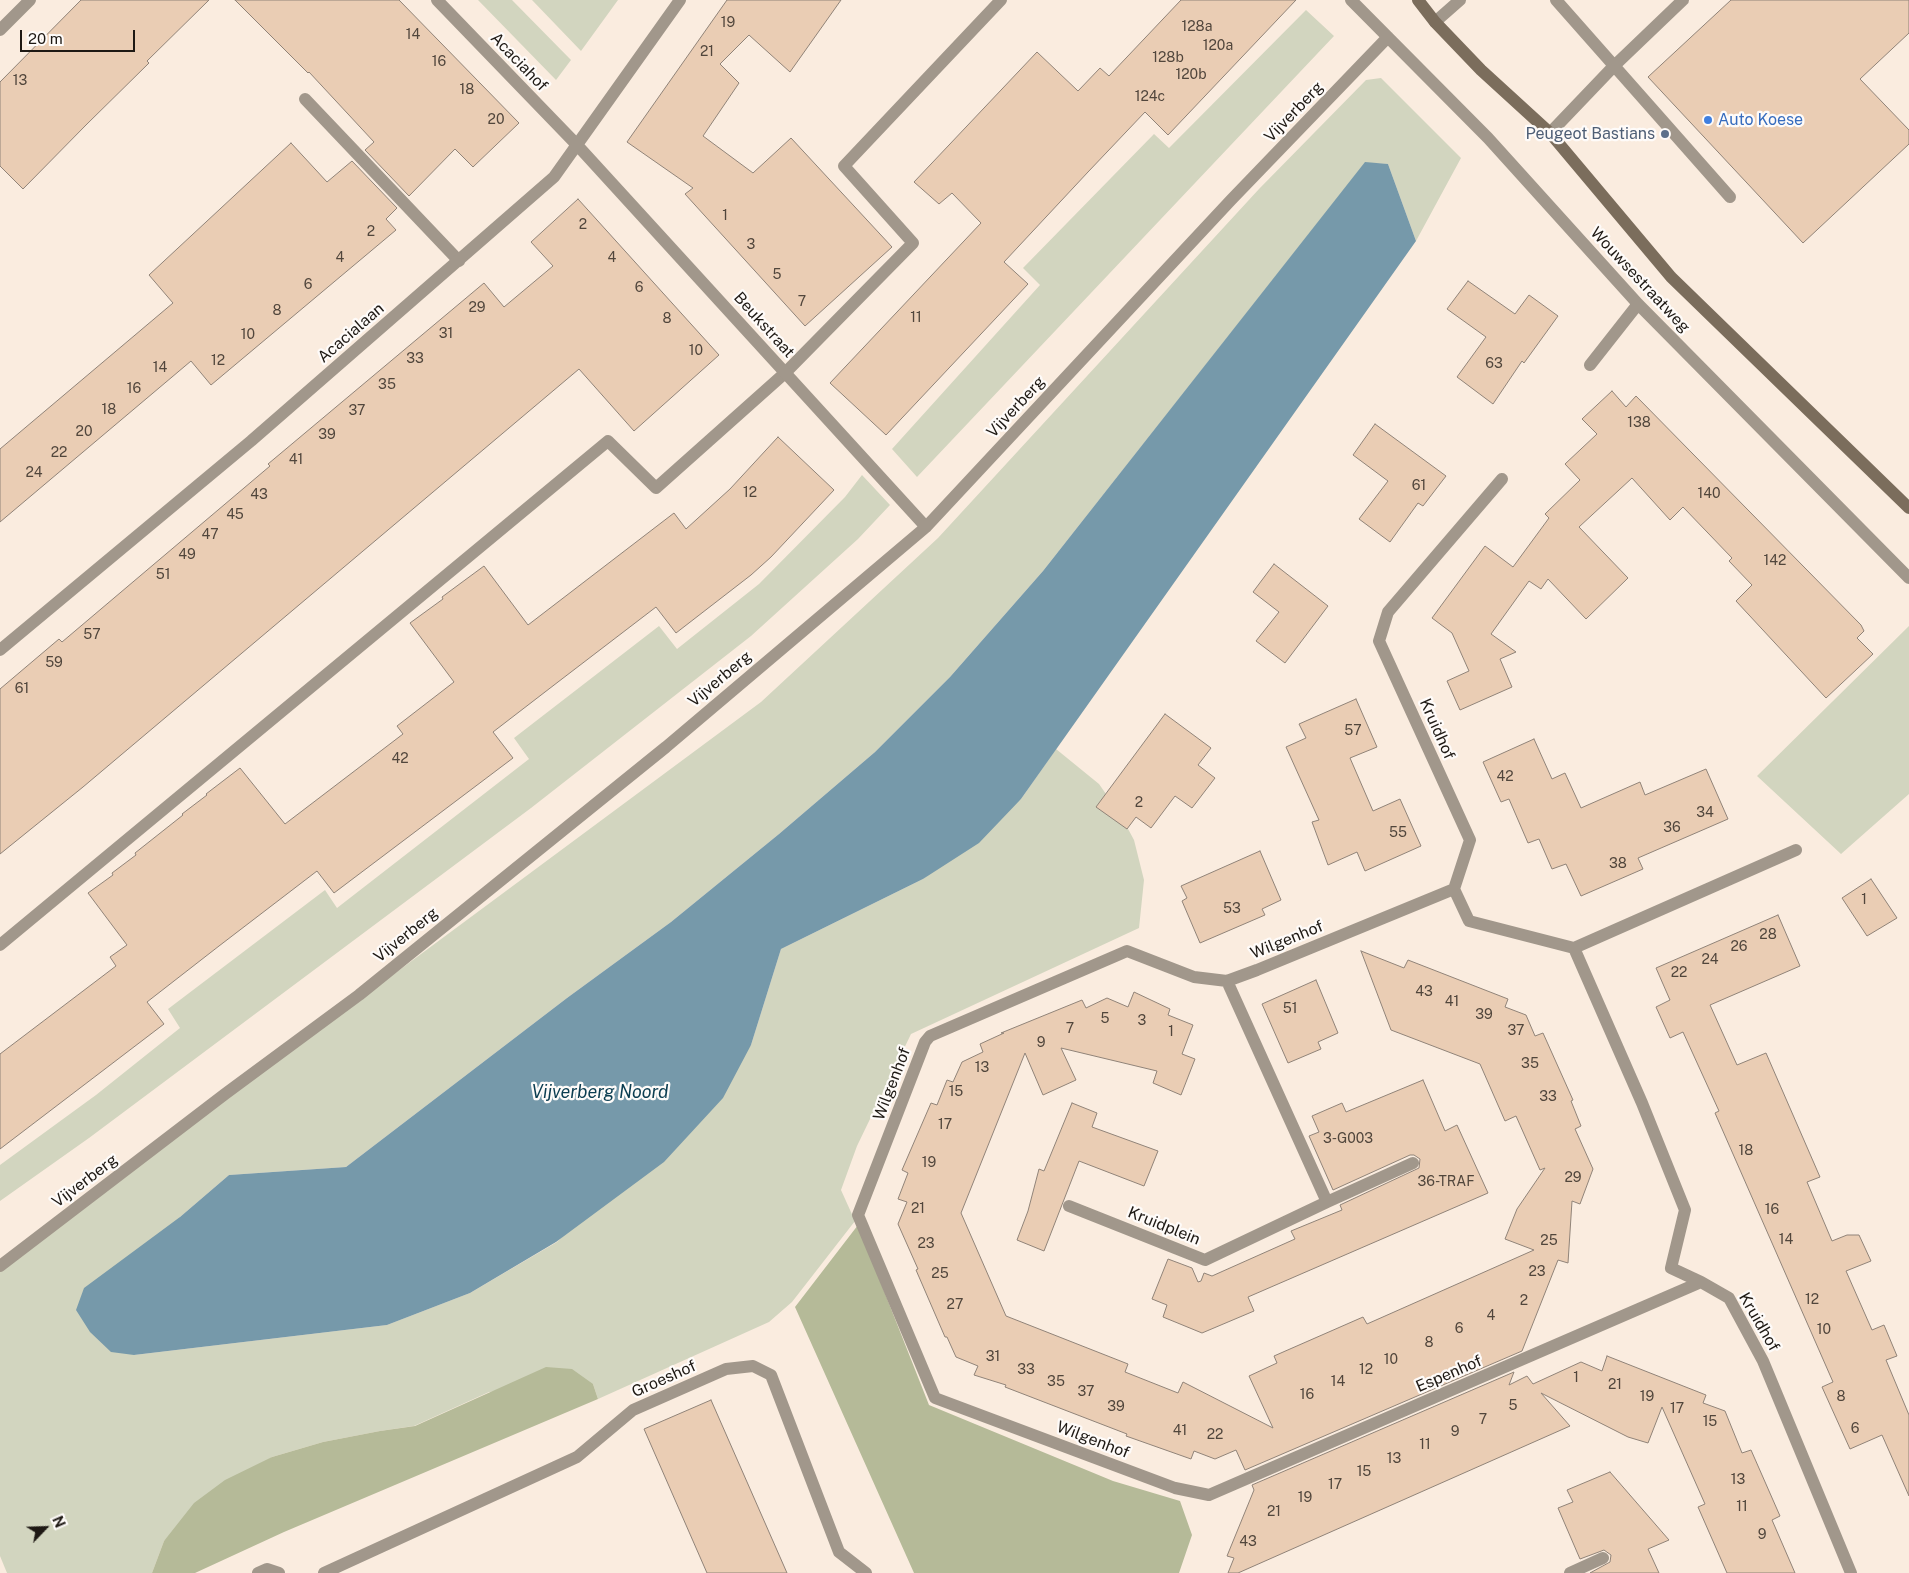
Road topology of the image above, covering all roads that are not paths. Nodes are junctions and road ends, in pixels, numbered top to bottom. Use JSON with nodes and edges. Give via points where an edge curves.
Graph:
{"nodes":[{"id":1,"x":30,"y":0,"type":"edge"},
{"id":2,"x":437,"y":0,"type":"edge"},
{"id":3,"x":680,"y":0,"type":"edge"},
{"id":4,"x":1001,"y":0,"type":"edge"},
{"id":5,"x":1351,"y":0,"type":"edge"},
{"id":6,"x":1418,"y":0,"type":"edge"},
{"id":7,"x":1460,"y":0,"type":"edge"},
{"id":8,"x":1556,"y":0,"type":"edge"},
{"id":9,"x":1683,"y":0,"type":"edge"},
{"id":10,"x":1436,"y":22,"type":"junction"},
{"id":11,"x":0,"y":30,"type":"edge"},
{"id":12,"x":1388,"y":37,"type":"junction"},
{"id":13,"x":1614,"y":66,"type":"junction"},
{"id":14,"x":305,"y":99,"type":"dead end"},
{"id":15,"x":1550,"y":133,"type":"junction"},
{"id":16,"x":578,"y":146,"type":"junction"},
{"id":17,"x":1730,"y":197,"type":"dead end"},
{"id":18,"x":459,"y":261,"type":"junction"},
{"id":19,"x":1638,"y":304,"type":"junction"},
{"id":20,"x":1590,"y":365,"type":"dead end"},
{"id":21,"x":785,"y":373,"type":"junction"},
{"id":22,"x":1502,"y":479,"type":"dead end"},
{"id":23,"x":1909,"y":508,"type":"edge"},
{"id":24,"x":926,"y":527,"type":"junction"},
{"id":25,"x":1909,"y":578,"type":"edge"},
{"id":26,"x":0,"y":650,"type":"edge"},
{"id":27,"x":1796,"y":850,"type":"dead end"},
{"id":28,"x":1454,"y":889,"type":"junction"},
{"id":29,"x":0,"y":944,"type":"edge"},
{"id":30,"x":1574,"y":948,"type":"junction"},
{"id":31,"x":1227,"y":981,"type":"junction"},
{"id":32,"x":1413,"y":1163,"type":"dead end"},
{"id":33,"x":1327,"y":1202,"type":"junction"},
{"id":34,"x":1069,"y":1206,"type":"dead end"},
{"id":35,"x":0,"y":1266,"type":"edge"},
{"id":36,"x":1701,"y":1282,"type":"junction"},
{"id":37,"x":1209,"y":1495,"type":"joint"},
{"id":38,"x":1603,"y":1558,"type":"dead end"},
{"id":39,"x":258,"y":1573,"type":"edge"},
{"id":40,"x":279,"y":1573,"type":"edge"},
{"id":41,"x":324,"y":1573,"type":"edge"},
{"id":42,"x":866,"y":1573,"type":"edge"},
{"id":43,"x":1570,"y":1573,"type":"edge"},
{"id":44,"x":1851,"y":1573,"type":"edge"}],
"edges":[{"from":1,"to":11,"type":"street"},
{"from":2,"to":16,"type":"street","name":"Acaciahof"},
{"from":3,"to":16,"type":"street","name":"Acacialaan"},
{"from":4,"to":21,"type":"street","via":[[844,166],[913,243]]},
{"from":5,"to":12,"type":"street","name":"Wouwsestraatweg"},
{"from":6,"to":10,"type":"main road","name":"Wouwsestraatweg"},
{"from":7,"to":10,"type":"street"},
{"from":8,"to":13,"type":"street"},
{"from":9,"to":13,"type":"street"},
{"from":10,"to":15,"type":"main road","name":"Wouwsestraatweg","via":[[1481,70]]},
{"from":12,"to":19,"type":"street","name":"Wouwsestraatweg","via":[[1488,138]]},
{"from":12,"to":24,"type":"street","name":"Vijverberg"},
{"from":13,"to":15,"type":"street"},
{"from":13,"to":17,"type":"street"},
{"from":14,"to":18,"type":"street"},
{"from":15,"to":23,"type":"main road","name":"Wouwsestraatweg","via":[[1671,277]]},
{"from":16,"to":18,"type":"street","name":"Acacialaan","via":[[554,177]]},
{"from":16,"to":21,"type":"street","name":"Beukstraat"},
{"from":18,"to":26,"type":"street","name":"Acacialaan","via":[[251,441]]},
{"from":19,"to":20,"type":"street"},
{"from":19,"to":25,"type":"street","name":"Wouwsestraatweg"},
{"from":21,"to":24,"type":"street","name":"Beukstraat"},
{"from":21,"to":29,"type":"street","via":[[656,488],[608,441]]},
{"from":22,"to":28,"type":"street","name":"Kruidhof","via":[[1388,612],[1379,641],[1470,840]]},
{"from":24,"to":35,"type":"street","name":"Vijverberg","via":[[666,746],[359,995]]},
{"from":27,"to":30,"type":"street"},
{"from":28,"to":30,"type":"street","via":[[1469,921]]},
{"from":28,"to":31,"type":"street","name":"Wilgenhof"},
{"from":30,"to":36,"type":"street","name":"Kruidhof","via":[[1685,1210],[1671,1268]]},
{"from":31,"to":33,"type":"street"},
{"from":31,"to":37,"type":"street","name":"Wilgenhof","via":[[1194,977],[1127,951],[930,1036],[858,1216],[935,1398],[1175,1488]]},
{"from":32,"to":33,"type":"street","name":"Kruidplein"},
{"from":33,"to":34,"type":"street","name":"Kruidplein","via":[[1206,1260]]},
{"from":36,"to":37,"type":"street","name":"Espenhof"},
{"from":36,"to":44,"type":"street","name":"Kruidhof","via":[[1729,1298],[1763,1360]]},
{"from":38,"to":43,"type":"street"},
{"from":39,"to":40,"type":"street","via":[[267,1569]]},
{"from":41,"to":42,"type":"street","name":"Groeshof","via":[[577,1457],[633,1410],[726,1369],[753,1366],[771,1375],[839,1552]]}]}
